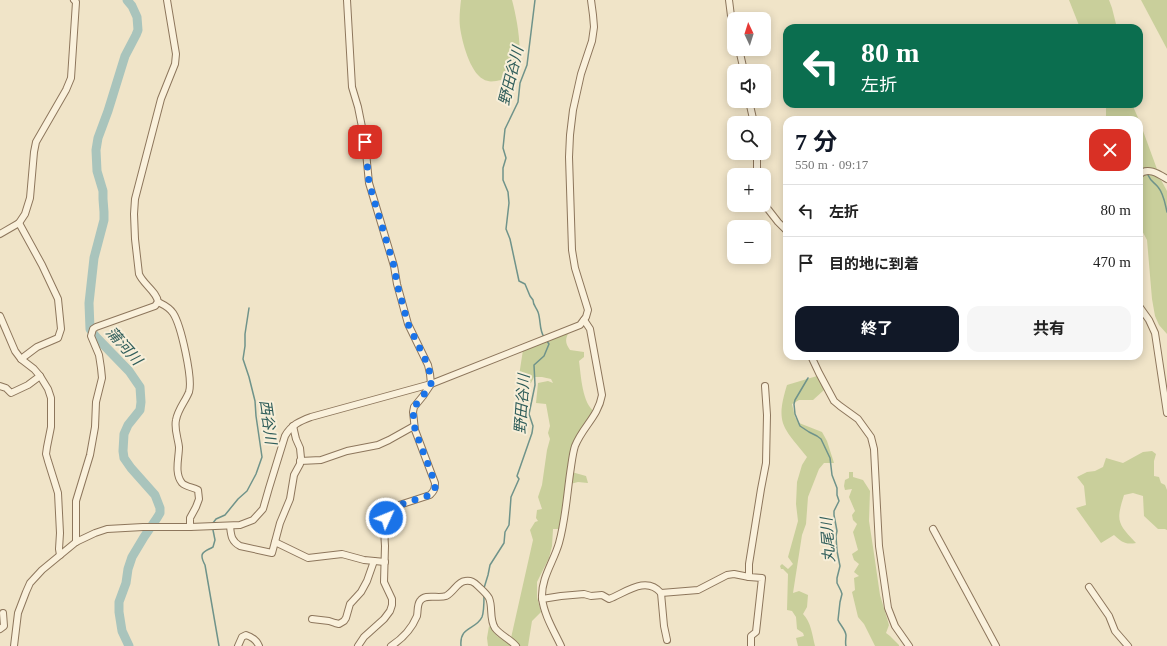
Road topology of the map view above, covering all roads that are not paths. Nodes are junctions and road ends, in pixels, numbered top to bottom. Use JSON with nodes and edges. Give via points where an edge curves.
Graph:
{"nodes":[{"id":1,"x":74,"y":0,"type":"edge"},
{"id":2,"x":167,"y":0,"type":"edge"},
{"id":3,"x":347,"y":0,"type":"edge"},
{"id":4,"x":591,"y":0,"type":"edge"},
{"id":5,"x":729,"y":0,"type":"edge"},
{"id":6,"x":730,"y":12,"type":"edge"},
{"id":7,"x":1143,"y":172,"type":"edge"},
{"id":8,"x":1167,"y":179,"type":"edge"},
{"id":9,"x":770,"y":212,"type":"edge"},
{"id":10,"x":19,"y":223,"type":"junction"},
{"id":11,"x":783,"y":227,"type":"edge"},
{"id":12,"x":0,"y":234,"type":"edge"},
{"id":13,"x":158,"y":302,"type":"junction"},
{"id":14,"x":1143,"y":312,"type":"edge"},
{"id":15,"x":0,"y":316,"type":"edge"},
{"id":16,"x":584,"y":320,"type":"junction"},
{"id":17,"x":21,"y":359,"type":"junction"},
{"id":18,"x":813,"y":360,"type":"edge"},
{"id":19,"x":40,"y":376,"type":"junction"},
{"id":20,"x":431,"y":384,"type":"junction"},
{"id":21,"x":0,"y":386,"type":"edge"},
{"id":22,"x":765,"y":386,"type":"dead end"},
{"id":23,"x":1167,"y":412,"type":"edge"},
{"id":24,"x":293,"y":426,"type":"junction"},
{"id":25,"x":414,"y":426,"type":"junction"},
{"id":26,"x":300,"y":462,"type":"junction"},
{"id":27,"x":230,"y":526,"type":"junction"},
{"id":28,"x":190,"y":527,"type":"junction"},
{"id":29,"x":933,"y":529,"type":"dead end"},
{"id":30,"x":76,"y":542,"type":"junction"},
{"id":31,"x":275,"y":542,"type":"junction"},
{"id":32,"x":60,"y":555,"type":"junction"},
{"id":33,"x":374,"y":561,"type":"junction"},
{"id":34,"x":385,"y":562,"type":"junction"},
{"id":35,"x":749,"y":577,"type":"junction"},
{"id":36,"x":1089,"y":587,"type":"dead end"},
{"id":37,"x":661,"y":593,"type":"junction"},
{"id":38,"x":542,"y":598,"type":"junction"},
{"id":39,"x":3,"y":612,"type":"dead end"},
{"id":40,"x":312,"y":619,"type":"dead end"},
{"id":41,"x":16,"y":626,"type":"junction"},
{"id":42,"x":2,"y":627,"type":"edge"},
{"id":43,"x":667,"y":640,"type":"dead end"},
{"id":44,"x":14,"y":646,"type":"edge"},
{"id":45,"x":238,"y":646,"type":"edge"},
{"id":46,"x":259,"y":646,"type":"edge"},
{"id":47,"x":358,"y":646,"type":"edge"},
{"id":48,"x":391,"y":646,"type":"edge"},
{"id":49,"x":516,"y":646,"type":"edge"},
{"id":50,"x":561,"y":646,"type":"edge"},
{"id":51,"x":751,"y":646,"type":"edge"},
{"id":52,"x":909,"y":646,"type":"edge"},
{"id":53,"x":996,"y":646,"type":"edge"},
{"id":54,"x":1128,"y":646,"type":"edge"}],
"edges":[{"from":1,"to":10,"type":"street","via":[[76,2],[71,78],[36,142],[30,198]]},
{"from":2,"to":13,"type":"street","via":[[176,54],[175,64],[161,99],[135,199],[134,214],[139,274],[158,297]]},
{"from":3,"to":20,"type":"street","via":[[352,87],[364,135],[369,183],[408,324],[428,365]]},
{"from":4,"to":16,"type":"street","via":[[594,21],[592,41],[573,110],[569,157],[572,250],[587,306]]},
{"from":5,"to":6,"type":"street"},
{"from":7,"to":8,"type":"street","via":[[1152,171]]},
{"from":9,"to":11,"type":"street"},
{"from":10,"to":12,"type":"street"},
{"from":10,"to":17,"type":"street","via":[[58,299],[61,329],[58,338],[37,347]]},
{"from":13,"to":28,"type":"street","via":[[170,308],[174,314],[190,375],[189,392],[176,421],[176,437],[179,447],[179,479],[183,484],[198,490],[199,499],[190,518]]},
{"from":13,"to":30,"type":"street","via":[[155,306],[93,329],[91,336],[99,355],[102,378],[96,402],[90,455],[76,501]]},
{"from":14,"to":23,"type":"street","via":[[1155,333]]},
{"from":15,"to":17,"type":"street"},
{"from":16,"to":20,"type":"street","via":[[580,325]]},
{"from":16,"to":38,"type":"street","via":[[590,329],[602,395],[596,414],[574,448],[564,520],[559,543],[543,584]]},
{"from":17,"to":19,"type":"street"},
{"from":18,"to":52,"type":"street","via":[[834,401],[858,419],[871,437],[874,449],[879,546],[888,608],[895,626]]},
{"from":19,"to":21,"type":"street","via":[[11,393]]},
{"from":19,"to":32,"type":"street","via":[[51,398],[51,426],[46,454],[58,493]]},
{"from":20,"to":24,"type":"street","via":[[310,417]]},
{"from":20,"to":25,"type":"street","via":[[414,407]]},
{"from":22,"to":35,"type":"street","via":[[766,463]]},
{"from":24,"to":26,"type":"street","via":[[301,452]]},
{"from":24,"to":27,"type":"street","via":[[285,436],[263,509],[253,520]]},
{"from":25,"to":26,"type":"street","via":[[378,445],[347,451],[321,460]]},
{"from":25,"to":34,"type":"street","via":[[434,479],[435,489],[430,495],[393,507],[387,513],[384,530]]},
{"from":26,"to":31,"type":"street","via":[[294,474],[290,499]]},
{"from":27,"to":28,"type":"street"},
{"from":27,"to":31,"type":"street","via":[[233,541],[240,546],[272,553]]},
{"from":28,"to":30,"type":"street","via":[[107,529]]},
{"from":29,"to":53,"type":"street"},
{"from":30,"to":32,"type":"street"},
{"from":31,"to":33,"type":"street","via":[[308,558],[342,554]]},
{"from":32,"to":41,"type":"street","via":[[30,584],[18,613]]},
{"from":33,"to":34,"type":"street"},
{"from":33,"to":40,"type":"street","via":[[367,582],[350,604],[344,621],[339,624]]},
{"from":34,"to":47,"type":"street","via":[[384,582],[392,605],[384,619]]},
{"from":35,"to":37,"type":"street","via":[[727,575],[698,590]]},
{"from":35,"to":51,"type":"street","via":[[762,578],[756,632],[751,636]]},
{"from":36,"to":54,"type":"street","via":[[1109,616],[1115,631]]},
{"from":37,"to":38,"type":"street","via":[[655,587],[646,585],[635,587],[609,599],[602,595],[584,594]]},
{"from":37,"to":43,"type":"street"},
{"from":38,"to":50,"type":"street"},
{"from":39,"to":42,"type":"street"},
{"from":41,"to":42,"type":"street"},
{"from":41,"to":44,"type":"street"},
{"from":45,"to":46,"type":"street","via":[[242,637],[246,635],[258,642]]},
{"from":48,"to":49,"type":"street","via":[[411,626],[423,598],[447,595],[464,581],[475,582],[486,594],[495,628]]}]}
